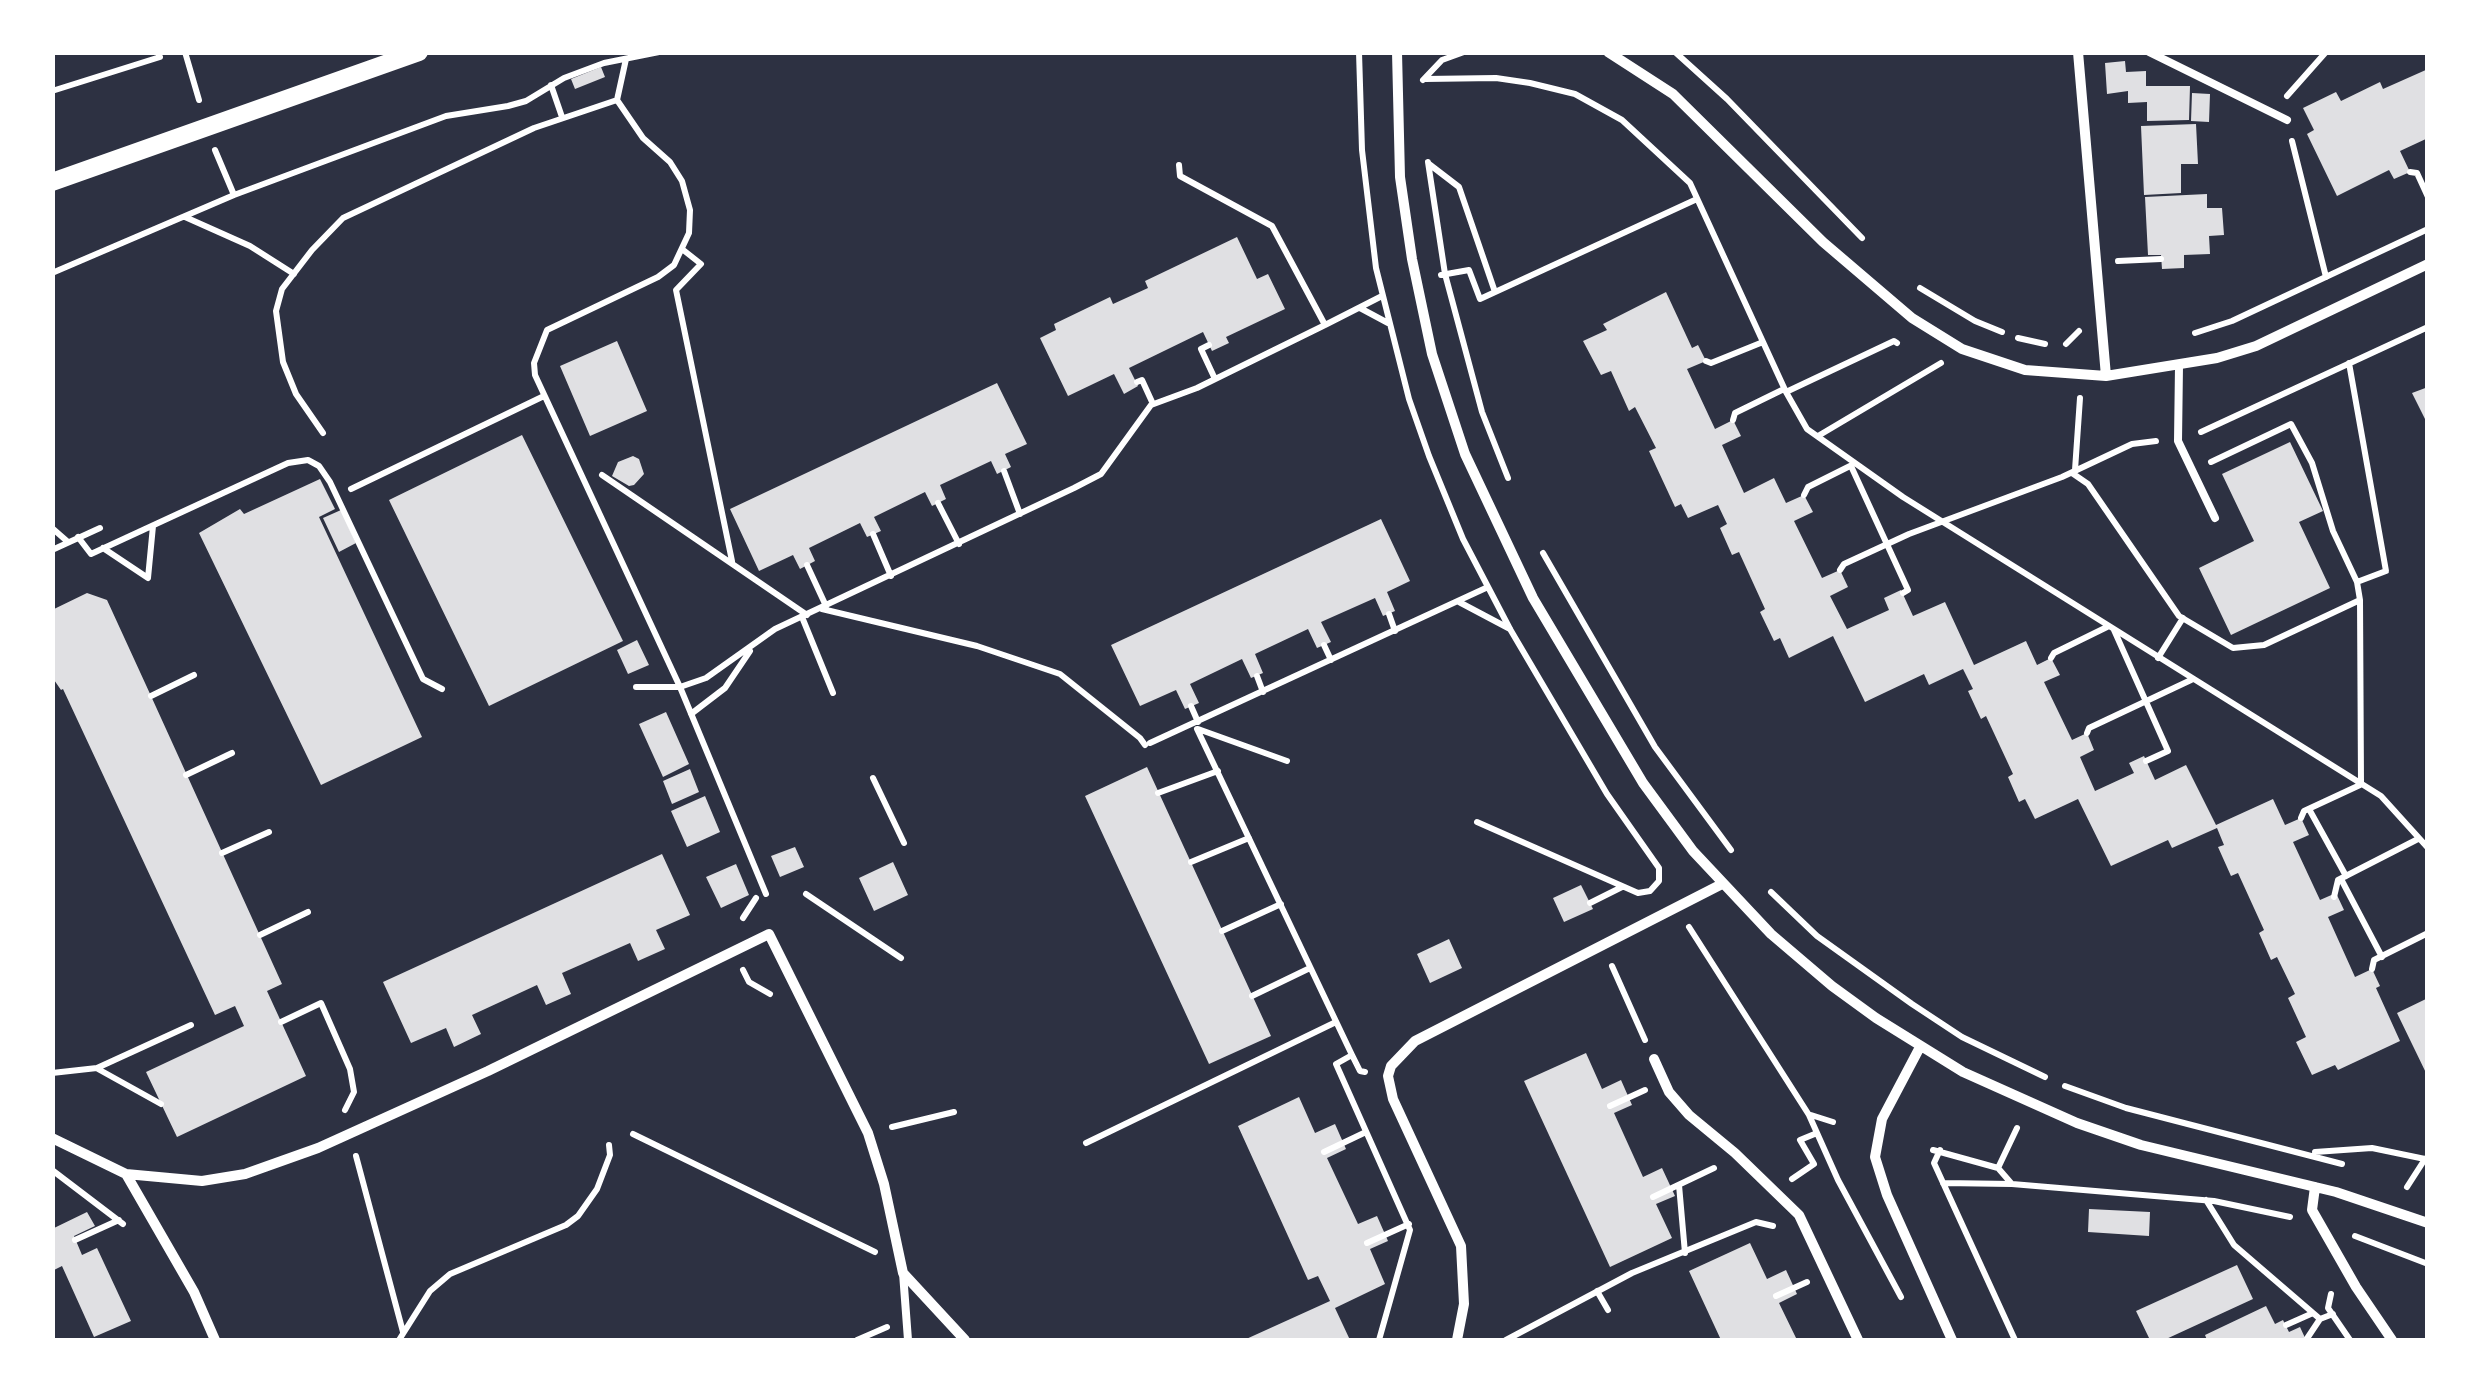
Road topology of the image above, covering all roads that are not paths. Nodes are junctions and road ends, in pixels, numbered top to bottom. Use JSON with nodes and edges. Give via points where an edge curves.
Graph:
{"nodes":[{"id":1,"x":419,"y":52,"type":"edge"},
{"id":2,"x":1608,"y":52,"type":"edge"},
{"id":3,"x":2078,"y":52,"type":"edge"},
{"id":4,"x":2149,"y":52,"type":"edge"},
{"id":5,"x":1397,"y":54,"type":"edge"},
{"id":6,"x":2286,"y":120,"type":"road end"},
{"id":7,"x":52,"y":182,"type":"edge"},
{"id":8,"x":2428,"y":264,"type":"edge"},
{"id":9,"x":2179,"y":366,"type":"junction"},
{"id":10,"x":2106,"y":376,"type":"junction"},
{"id":11,"x":2214,"y":518,"type":"dead end"},
{"id":12,"x":1722,"y":884,"type":"junction"},
{"id":13,"x":1920,"y":1047,"type":"junction"},
{"id":14,"x":1654,"y":1059,"type":"road end"},
{"id":15,"x":52,"y":1138,"type":"edge"},
{"id":16,"x":126,"y":1174,"type":"junction"},
{"id":17,"x":2314,"y":1187,"type":"junction"},
{"id":18,"x":2428,"y":1223,"type":"edge"},
{"id":19,"x":903,"y":1274,"type":"junction"},
{"id":20,"x":215,"y":1340,"type":"edge"},
{"id":21,"x":908,"y":1340,"type":"edge"},
{"id":22,"x":965,"y":1340,"type":"edge"},
{"id":23,"x":1457,"y":1340,"type":"edge"},
{"id":24,"x":1858,"y":1340,"type":"edge"},
{"id":25,"x":1952,"y":1340,"type":"edge"},
{"id":26,"x":2392,"y":1340,"type":"edge"}],
"edges":[{"from":1,"to":7,"type":"street"},
{"from":2,"to":10,"type":"street","via":[[1673,94],[1823,242],[1912,318],[1962,349],[2025,370]]},
{"from":3,"to":10,"type":"street"},
{"from":4,"to":6,"type":"lane"},
{"from":5,"to":12,"type":"street","via":[[1400,177],[1412,259],[1432,354],[1465,454],[1533,598],[1622,750]]},
{"from":8,"to":9,"type":"street","via":[[2256,346]]},
{"from":9,"to":10,"type":"street"},
{"from":9,"to":11,"type":"lane","via":[[2178,441]]},
{"from":12,"to":13,"type":"street","via":[[1832,986]]},
{"from":12,"to":23,"type":"street","via":[[1427,1034],[1391,1066],[1394,1099],[1461,1246],[1464,1304]]},
{"from":13,"to":17,"type":"street","via":[[2078,1123]]},
{"from":13,"to":25,"type":"street","via":[[1882,1120],[1875,1157]]},
{"from":14,"to":24,"type":"street","via":[[1669,1092],[1808,1230]]},
{"from":15,"to":16,"type":"street"},
{"from":16,"to":19,"type":"street","via":[[202,1181],[284,1162],[768,934],[868,1134]]},
{"from":16,"to":20,"type":"street"},
{"from":17,"to":18,"type":"street"},
{"from":17,"to":26,"type":"street","via":[[2312,1210]]},
{"from":19,"to":21,"type":"lane"},
{"from":19,"to":22,"type":"street"}]}
